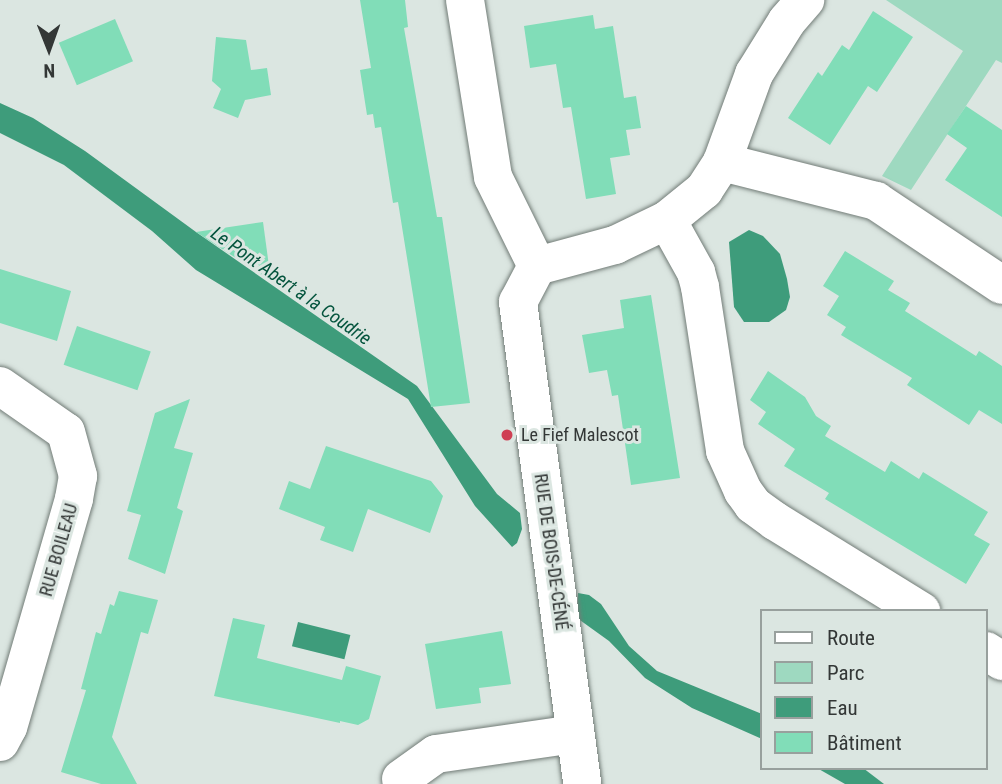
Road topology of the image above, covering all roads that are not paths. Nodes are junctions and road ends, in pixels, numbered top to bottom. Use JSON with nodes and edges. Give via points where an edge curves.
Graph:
{"nodes":[{"id":1,"x":465,"y":0,"type":"edge"},
{"id":2,"x":805,"y":0,"type":"edge"},
{"id":3,"x":722,"y":162,"type":"junction"},
{"id":4,"x":667,"y":220,"type":"junction"},
{"id":5,"x":537,"y":266,"type":"junction"},
{"id":6,"x":1002,"y":285,"type":"edge"},
{"id":7,"x":0,"y":386,"type":"edge"},
{"id":8,"x":918,"y":609,"type":"edge"},
{"id":9,"x":575,"y":734,"type":"junction"},
{"id":10,"x":0,"y":742,"type":"edge"},
{"id":11,"x":401,"y":779,"type":"dead end"},
{"id":12,"x":582,"y":784,"type":"edge"}],
"edges":[{"from":1,"to":5,"type":"street","via":[[493,177]]},
{"from":2,"to":3,"type":"street","via":[[754,74]]},
{"from":3,"to":4,"type":"street","via":[[704,190]]},
{"from":3,"to":6,"type":"street","via":[[876,201]]},
{"from":4,"to":5,"type":"street","via":[[592,253]]},
{"from":4,"to":8,"type":"street","via":[[698,279],[725,451],[743,491],[775,521]]},
{"from":5,"to":9,"type":"street","name":"RUE DE BOIS-DE-CÉNÉ","via":[[518,302]]},
{"from":7,"to":10,"type":"street","name":"RUE BOILEAU","via":[[65,432],[78,476],[20,687]]},
{"from":9,"to":11,"type":"street","via":[[436,754]]},
{"from":9,"to":12,"type":"street","name":"RUE DE BOIS-DE-CÉNÉ"}]}
